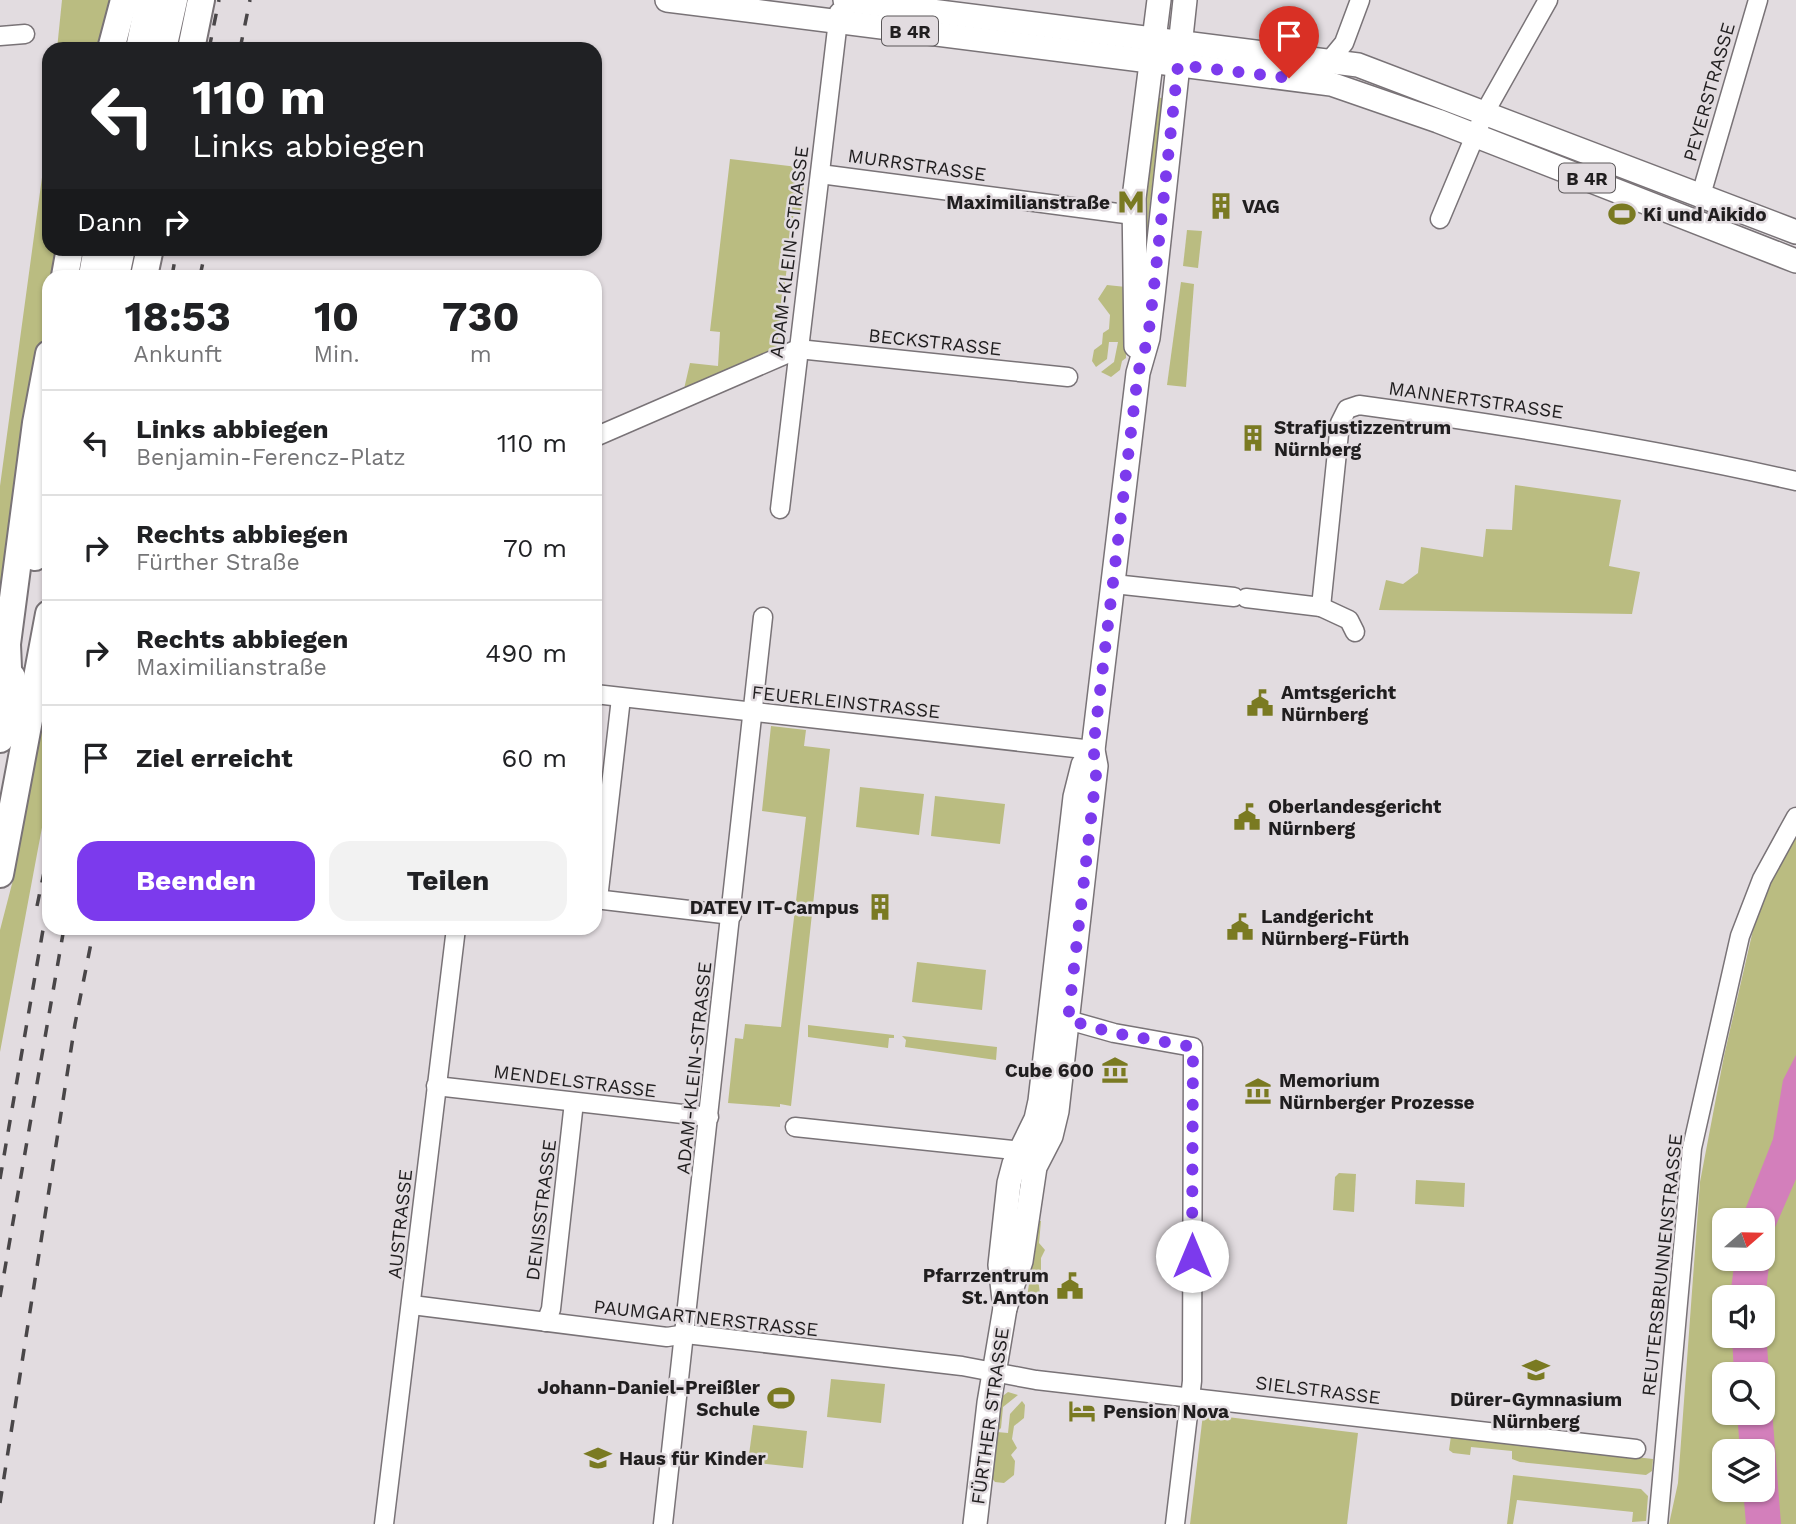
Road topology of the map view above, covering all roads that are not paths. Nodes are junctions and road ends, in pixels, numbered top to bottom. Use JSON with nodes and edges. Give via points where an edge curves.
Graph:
{"nodes":[{"id":1,"x":124,"y":0,"type":"edge"},
{"id":2,"x":149,"y":0,"type":"edge"},
{"id":3,"x":174,"y":0,"type":"edge"},
{"id":4,"x":667,"y":0,"type":"edge"},
{"id":5,"x":1159,"y":0,"type":"edge"},
{"id":6,"x":1185,"y":0,"type":"edge"},
{"id":7,"x":1360,"y":0,"type":"edge"},
{"id":8,"x":1548,"y":0,"type":"edge"},
{"id":9,"x":1758,"y":0,"type":"edge"},
{"id":10,"x":198,"y":4,"type":"edge"},
{"id":11,"x":841,"y":8,"type":"edge"},
{"id":12,"x":24,"y":34,"type":"dead end"},
{"id":13,"x":0,"y":36,"type":"edge"},
{"id":14,"x":1154,"y":37,"type":"junction"},
{"id":15,"x":1181,"y":40,"type":"junction"},
{"id":16,"x":113,"y":42,"type":"edge"},
{"id":17,"x":140,"y":42,"type":"edge"},
{"id":18,"x":165,"y":42,"type":"edge"},
{"id":19,"x":192,"y":42,"type":"edge"},
{"id":20,"x":1330,"y":60,"type":"junction"},
{"id":21,"x":1150,"y":61,"type":"junction"},
{"id":22,"x":1178,"y":65,"type":"junction"},
{"id":23,"x":1485,"y":113,"type":"junction"},
{"id":24,"x":1475,"y":135,"type":"junction"},
{"id":25,"x":820,"y":174,"type":"junction"},
{"id":26,"x":1701,"y":195,"type":"junction"},
{"id":27,"x":1133,"y":215,"type":"junction"},
{"id":28,"x":1440,"y":219,"type":"dead end"},
{"id":29,"x":1796,"y":232,"type":"edge"},
{"id":30,"x":1796,"y":261,"type":"edge"},
{"id":31,"x":798,"y":349,"type":"junction"},
{"id":32,"x":1138,"y":373,"type":"junction"},
{"id":33,"x":1068,"y":377,"type":"dead end"},
{"id":34,"x":42,"y":391,"type":"edge"},
{"id":35,"x":602,"y":435,"type":"edge"},
{"id":36,"x":1796,"y":481,"type":"edge"},
{"id":37,"x":780,"y":509,"type":"dead end"},
{"id":38,"x":42,"y":523,"type":"edge"},
{"id":39,"x":1114,"y":584,"type":"junction"},
{"id":40,"x":1321,"y":607,"type":"junction"},
{"id":41,"x":763,"y":617,"type":"dead end"},
{"id":42,"x":1355,"y":632,"type":"dead end"},
{"id":43,"x":42,"y":651,"type":"edge"},
{"id":44,"x":9,"y":693,"type":"junction"},
{"id":45,"x":602,"y":695,"type":"edge"},
{"id":46,"x":621,"y":698,"type":"junction"},
{"id":47,"x":753,"y":713,"type":"junction"},
{"id":48,"x":0,"y":739,"type":"edge"},
{"id":49,"x":1093,"y":750,"type":"junction"},
{"id":50,"x":1796,"y":817,"type":"edge"},
{"id":51,"x":602,"y":851,"type":"edge"},
{"id":52,"x":0,"y":874,"type":"edge"},
{"id":53,"x":602,"y":900,"type":"edge"},
{"id":54,"x":732,"y":915,"type":"junction"},
{"id":55,"x":455,"y":935,"type":"edge"},
{"id":56,"x":1068,"y":1020,"type":"junction"},
{"id":57,"x":436,"y":1086,"type":"junction"},
{"id":58,"x":575,"y":1102,"type":"junction"},
{"id":59,"x":709,"y":1117,"type":"junction"},
{"id":60,"x":795,"y":1127,"type":"dead end"},
{"id":61,"x":1031,"y":1152,"type":"junction"},
{"id":62,"x":412,"y":1305,"type":"junction"},
{"id":63,"x":546,"y":1322,"type":"junction"},
{"id":64,"x":686,"y":1334,"type":"junction"},
{"id":65,"x":994,"y":1372,"type":"junction"},
{"id":66,"x":1190,"y":1396,"type":"junction"},
{"id":67,"x":1636,"y":1449,"type":"dead end"},
{"id":68,"x":384,"y":1524,"type":"edge"},
{"id":69,"x":663,"y":1524,"type":"edge"},
{"id":70,"x":975,"y":1524,"type":"edge"},
{"id":71,"x":1175,"y":1524,"type":"edge"},
{"id":72,"x":1658,"y":1524,"type":"edge"}],
"edges":[{"from":1,"to":16,"type":"highway"},
{"from":2,"to":17,"type":"highway"},
{"from":3,"to":18,"type":"highway"},
{"from":4,"to":11,"type":"main road","number":"B 4R"},
{"from":5,"to":14,"type":"main road","name":"FÜRTHER STRASSE"},
{"from":6,"to":15,"type":"main road","name":"FÜRTHER STRASSE"},
{"from":7,"to":20,"type":"street","via":[[1349,31]]},
{"from":8,"to":23,"type":"street"},
{"from":9,"to":26,"type":"street","name":"PEYERSTRASSE"},
{"from":10,"to":19,"type":"highway"},
{"from":11,"to":14,"type":"main road","number":"B 4R"},
{"from":11,"to":21,"type":"main road","number":"B 4R"},
{"from":11,"to":25,"type":"street","name":"ADAM-KLEIN-STRASSE"},
{"from":12,"to":13,"type":"street"},
{"from":14,"to":15,"type":"main road","number":"B 4R"},
{"from":14,"to":21,"type":"main road","name":"FÜRTHER STRASSE"},
{"from":15,"to":20,"type":"main road","number":"B 4R"},
{"from":15,"to":22,"type":"main road","name":"FÜRTHER STRASSE"},
{"from":20,"to":23,"type":"main road","number":"B 4R","via":[[1378,70]]},
{"from":21,"to":22,"type":"main road","number":"B 4R"},
{"from":21,"to":27,"type":"main road","name":"FÜRTHER STRASSE"},
{"from":22,"to":24,"type":"main road","number":"B 4R","via":[[1343,87]]},
{"from":22,"to":32,"type":"main road","name":"FÜRTHER STRASSE","via":[[1148,338]]},
{"from":23,"to":24,"type":"street"},
{"from":23,"to":26,"type":"main road","number":"B 4R"},
{"from":24,"to":28,"type":"street"},
{"from":24,"to":30,"type":"main road","number":"B 4R"},
{"from":25,"to":27,"type":"street","name":"MURRSTRASSE"},
{"from":25,"to":31,"type":"street","name":"ADAM-KLEIN-STRASSE"},
{"from":26,"to":29,"type":"main road","number":"B 4R"},
{"from":27,"to":32,"type":"main road","name":"FÜRTHER STRASSE"},
{"from":31,"to":33,"type":"street","name":"BECKSTRASSE"},
{"from":31,"to":35,"type":"street"},
{"from":31,"to":37,"type":"street","name":"ADAM-KLEIN-STRASSE"},
{"from":32,"to":39,"type":"main road","name":"FÜRTHER STRASSE"},
{"from":34,"to":44,"type":"highway","via":[[7,644]]},
{"from":36,"to":40,"type":"street","name":"MANNERTSTRASSE","via":[[1563,433],[1359,405],[1347,409],[1340,424]]},
{"from":38,"to":44,"type":"highway"},
{"from":39,"to":40,"type":"street"},
{"from":39,"to":49,"type":"main road","name":"FÜRTHER STRASSE"},
{"from":40,"to":42,"type":"street","via":[[1349,620]]},
{"from":41,"to":47,"type":"street","name":"ADAM-KLEIN-STRASSE"},
{"from":43,"to":52,"type":"highway"},
{"from":44,"to":48,"type":"highway"},
{"from":45,"to":46,"type":"street","name":"FEUERLEINSTRASSE"},
{"from":46,"to":47,"type":"street","name":"FEUERLEINSTRASSE"},
{"from":46,"to":51,"type":"street"},
{"from":47,"to":49,"type":"street","name":"FEUERLEINSTRASSE"},
{"from":47,"to":54,"type":"street","name":"ADAM-KLEIN-STRASSE"},
{"from":49,"to":56,"type":"main road","name":"FÜRTHER STRASSE","via":[[1097,766]]},
{"from":49,"to":61,"type":"main road","name":"FÜRTHER STRASSE","via":[[1083,765],[1075,797]]},
{"from":50,"to":72,"type":"street","name":"REUTERSBRUNNENSTRASSE","via":[[1762,879],[1740,936],[1692,1148]]},
{"from":53,"to":54,"type":"street"},
{"from":54,"to":59,"type":"street","name":"ADAM-KLEIN-STRASSE"},
{"from":55,"to":57,"type":"street","name":"AUSTRASSE"},
{"from":56,"to":61,"type":"main road","name":"FÜRTHER STRASSE","via":[[1056,1121]]},
{"from":56,"to":66,"type":"street","via":[[1193,1047]]},
{"from":57,"to":58,"type":"street","name":"MENDELSTRASSE"},
{"from":57,"to":62,"type":"street","name":"AUSTRASSE"},
{"from":58,"to":59,"type":"street","name":"MENDELSTRASSE"},
{"from":58,"to":63,"type":"street","name":"DENISSTRASSE"},
{"from":59,"to":64,"type":"street","name":"ADAM-KLEIN-STRASSE"},
{"from":60,"to":61,"type":"street"},
{"from":61,"to":65,"type":"main road","name":"FÜRTHER STRASSE","via":[[1021,1261],[1004,1308]]},
{"from":62,"to":63,"type":"street","name":"PAUMGARTNERSTRASSE"},
{"from":62,"to":68,"type":"street","name":"AUSTRASSE"},
{"from":63,"to":64,"type":"street","name":"PAUMGARTNERSTRASSE","via":[[667,1337]]},
{"from":64,"to":65,"type":"street","name":"PAUMGARTNERSTRASSE"},
{"from":64,"to":69,"type":"street","name":"ADAM-KLEIN-STRASSE"},
{"from":65,"to":66,"type":"street","name":"SIELSTRASSE"},
{"from":65,"to":70,"type":"main road","name":"FÜRTHER STRASSE"},
{"from":66,"to":67,"type":"street","name":"SIELSTRASSE"},
{"from":66,"to":71,"type":"street"}]}
